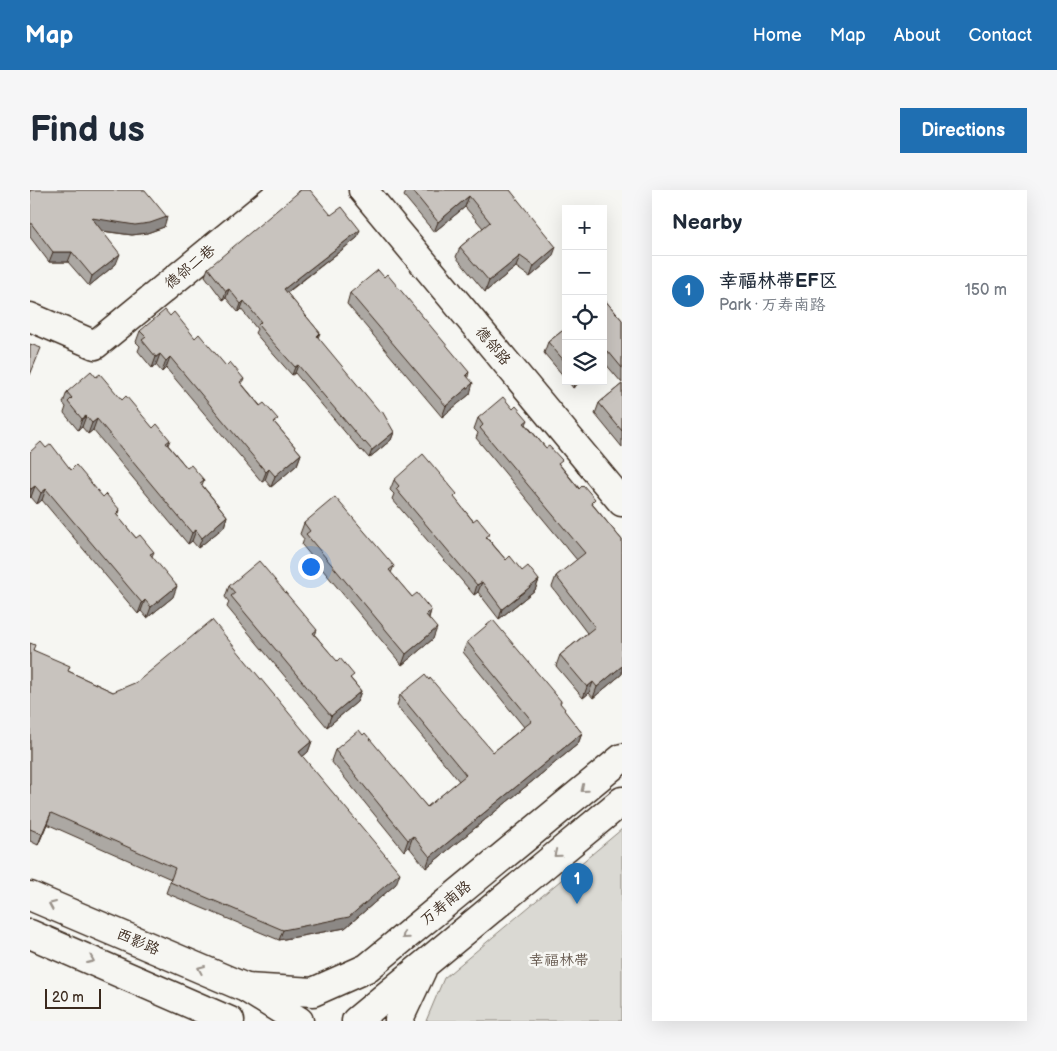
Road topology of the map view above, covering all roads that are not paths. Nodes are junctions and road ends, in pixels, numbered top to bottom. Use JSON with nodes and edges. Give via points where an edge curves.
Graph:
{"nodes":[{"id":1,"x":284,"y":190,"type":"edge"},
{"id":2,"x":363,"y":190,"type":"edge"},
{"id":3,"x":30,"y":317,"type":"edge"},
{"id":4,"x":622,"y":502,"type":"edge"},
{"id":5,"x":622,"y":758,"type":"edge"},
{"id":6,"x":622,"y":801,"type":"edge"},
{"id":7,"x":458,"y":893,"type":"junction"},
{"id":8,"x":30,"y":896,"type":"edge"},
{"id":9,"x":30,"y":934,"type":"edge"},
{"id":10,"x":426,"y":962,"type":"junction"},
{"id":11,"x":246,"y":988,"type":"junction"},
{"id":12,"x":230,"y":1021,"type":"edge"},
{"id":13,"x":299,"y":1021,"type":"edge"},
{"id":14,"x":356,"y":1021,"type":"edge"},
{"id":15,"x":399,"y":1021,"type":"edge"}],
"edges":[{"from":1,"to":3,"type":"main road","name":"德邻二巷","via":[[95,345]]},
{"from":2,"to":4,"type":"main road","name":"德邻路"},
{"from":5,"to":7,"type":"main road","name":"万寿南路","one_way":true},
{"from":6,"to":10,"type":"main road","one_way":true},
{"from":7,"to":10,"type":"main road"},
{"from":7,"to":11,"type":"main road","name":"万寿南路","one_way":true,"via":[[367,968],[313,992]]},
{"from":11,"to":8,"type":"main road","name":"西影路","one_way":true},
{"from":9,"to":12,"type":"main road","one_way":true},
{"from":10,"to":14,"type":"main road"},
{"from":10,"to":15,"type":"main road"},
{"from":11,"to":13,"type":"main road"}]}
